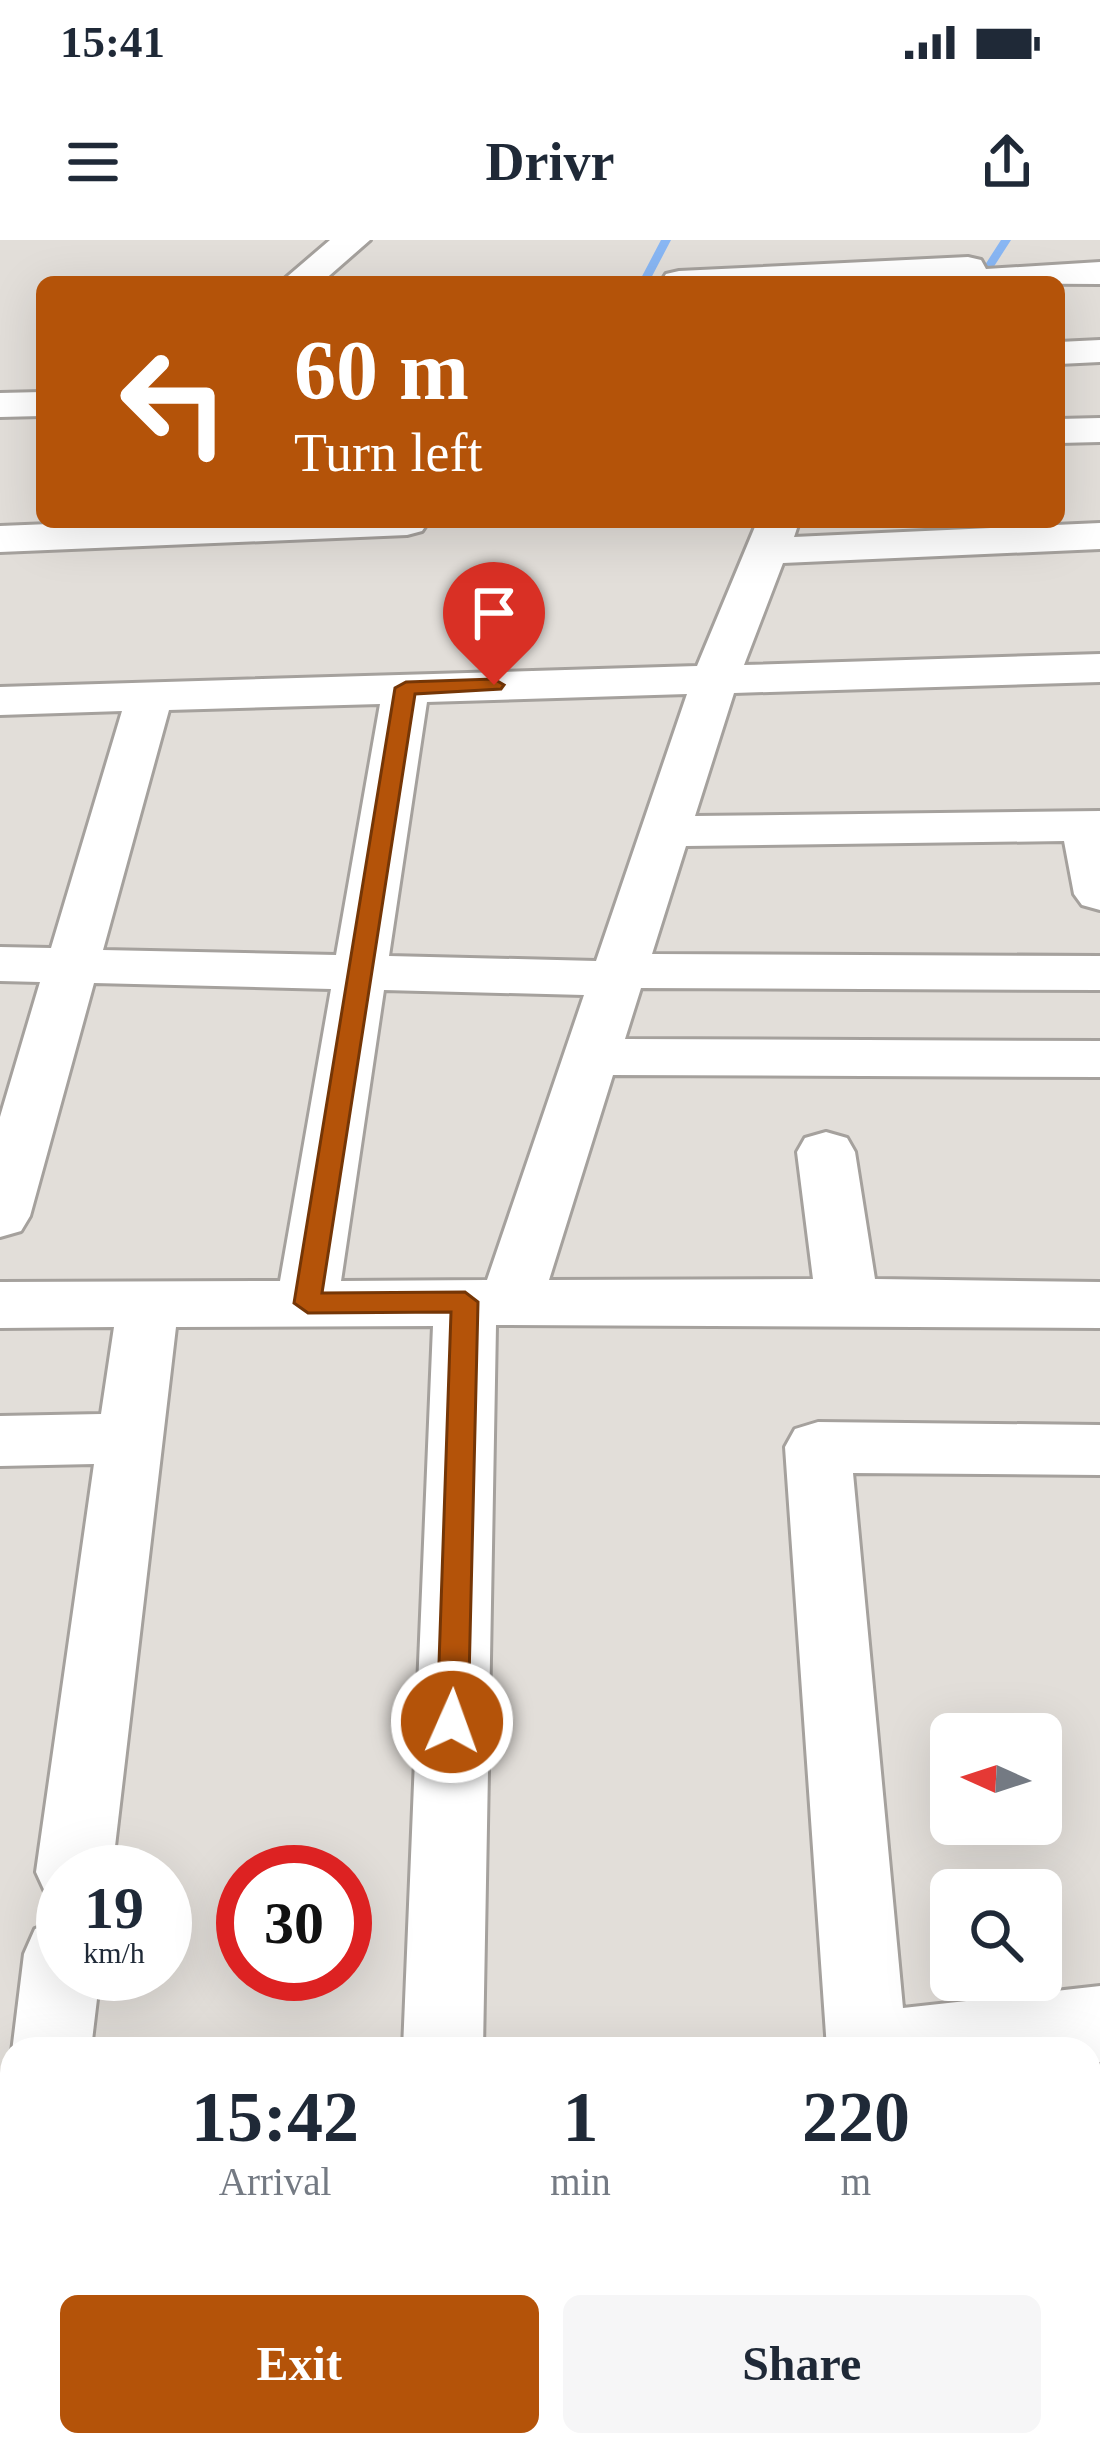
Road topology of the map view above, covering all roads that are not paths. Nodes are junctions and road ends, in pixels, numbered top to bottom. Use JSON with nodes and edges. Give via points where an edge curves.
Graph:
{"nodes":[{"id":1,"x":352,"y":240,"type":"edge"},
{"id":2,"x":973,"y":272,"type":"edge"},
{"id":3,"x":1100,"y":273,"type":"edge"},
{"id":4,"x":307,"y":276,"type":"edge"},
{"id":5,"x":856,"y":276,"type":"edge"},
{"id":6,"x":1100,"y":351,"type":"edge"},
{"id":7,"x":1065,"y":353,"type":"edge"},
{"id":8,"x":1100,"y":430,"type":"edge"},
{"id":9,"x":1065,"y":431,"type":"edge"},
{"id":10,"x":263,"y":528,"type":"edge"},
{"id":11,"x":772,"y":536,"type":"edge"},
{"id":12,"x":1100,"y":536,"type":"edge"},
{"id":13,"x":0,"y":539,"type":"edge"},
{"id":14,"x":1100,"y":668,"type":"edge"},
{"id":15,"x":716,"y":677,"type":"junction"},
{"id":16,"x":406,"y":688,"type":"junction"},
{"id":17,"x":151,"y":695,"type":"junction"},
{"id":18,"x":0,"y":701,"type":"edge"},
{"id":19,"x":1093,"y":827,"type":"edge"},
{"id":20,"x":666,"y":831,"type":"junction"},
{"id":21,"x":1100,"y":894,"type":"edge"},
{"id":22,"x":0,"y":964,"type":"edge"},
{"id":23,"x":72,"y":966,"type":"junction"},
{"id":24,"x":358,"y":972,"type":"junction"},
{"id":25,"x":1100,"y":973,"type":"edge"},
{"id":26,"x":620,"y":975,"type":"junction"},
{"id":27,"x":593,"y":1057,"type":"junction"},
{"id":28,"x":1100,"y":1059,"type":"edge"},
{"id":29,"x":826,"y":1152,"type":"dead end"},
{"id":30,"x":0,"y":1216,"type":"edge"},
{"id":31,"x":847,"y":1301,"type":"junction"},
{"id":32,"x":488,"y":1302,"type":"junction"},
{"id":33,"x":308,"y":1303,"type":"junction"},
{"id":34,"x":148,"y":1304,"type":"junction"},
{"id":35,"x":0,"y":1305,"type":"edge"},
{"id":36,"x":1100,"y":1305,"type":"edge"},
{"id":37,"x":130,"y":1438,"type":"junction"},
{"id":38,"x":0,"y":1441,"type":"edge"},
{"id":39,"x":1100,"y":1450,"type":"edge"},
{"id":40,"x":77,"y":1845,"type":"edge"},
{"id":41,"x":57,"y":2001,"type":"edge"},
{"id":42,"x":1100,"y":2024,"type":"edge"},
{"id":43,"x":53,"y":2037,"type":"edge"},
{"id":44,"x":443,"y":2037,"type":"edge"},
{"id":45,"x":866,"y":2037,"type":"edge"},
{"id":46,"x":986,"y":2037,"type":"edge"}],
"edges":[{"from":1,"to":4,"type":"street"},
{"from":2,"to":3,"type":"street"},
{"from":2,"to":5,"type":"street"},
{"from":6,"to":7,"type":"street"},
{"from":8,"to":9,"type":"street"},
{"from":10,"to":13,"type":"street"},
{"from":11,"to":12,"type":"street"},
{"from":11,"to":15,"type":"street"},
{"from":14,"to":15,"type":"street"},
{"from":15,"to":16,"type":"street"},
{"from":15,"to":20,"type":"street"},
{"from":16,"to":17,"type":"street"},
{"from":16,"to":24,"type":"street"},
{"from":17,"to":18,"type":"street"},
{"from":17,"to":23,"type":"street"},
{"from":19,"to":20,"type":"street"},
{"from":19,"to":21,"type":"street"},
{"from":20,"to":26,"type":"street"},
{"from":22,"to":23,"type":"street"},
{"from":23,"to":24,"type":"street"},
{"from":23,"to":30,"type":"street"},
{"from":24,"to":26,"type":"street"},
{"from":24,"to":33,"type":"street"},
{"from":25,"to":26,"type":"street"},
{"from":26,"to":27,"type":"street"},
{"from":27,"to":28,"type":"street"},
{"from":27,"to":32,"type":"street"},
{"from":29,"to":31,"type":"street"},
{"from":31,"to":32,"type":"street"},
{"from":31,"to":36,"type":"street"},
{"from":32,"to":33,"type":"street"},
{"from":32,"to":44,"type":"street"},
{"from":33,"to":34,"type":"street"},
{"from":34,"to":35,"type":"street"},
{"from":34,"to":37,"type":"street"},
{"from":37,"to":38,"type":"street"},
{"from":37,"to":40,"type":"street"},
{"from":39,"to":45,"type":"street","via":[[818,1447]]},
{"from":41,"to":43,"type":"street"},
{"from":42,"to":46,"type":"street"}]}
